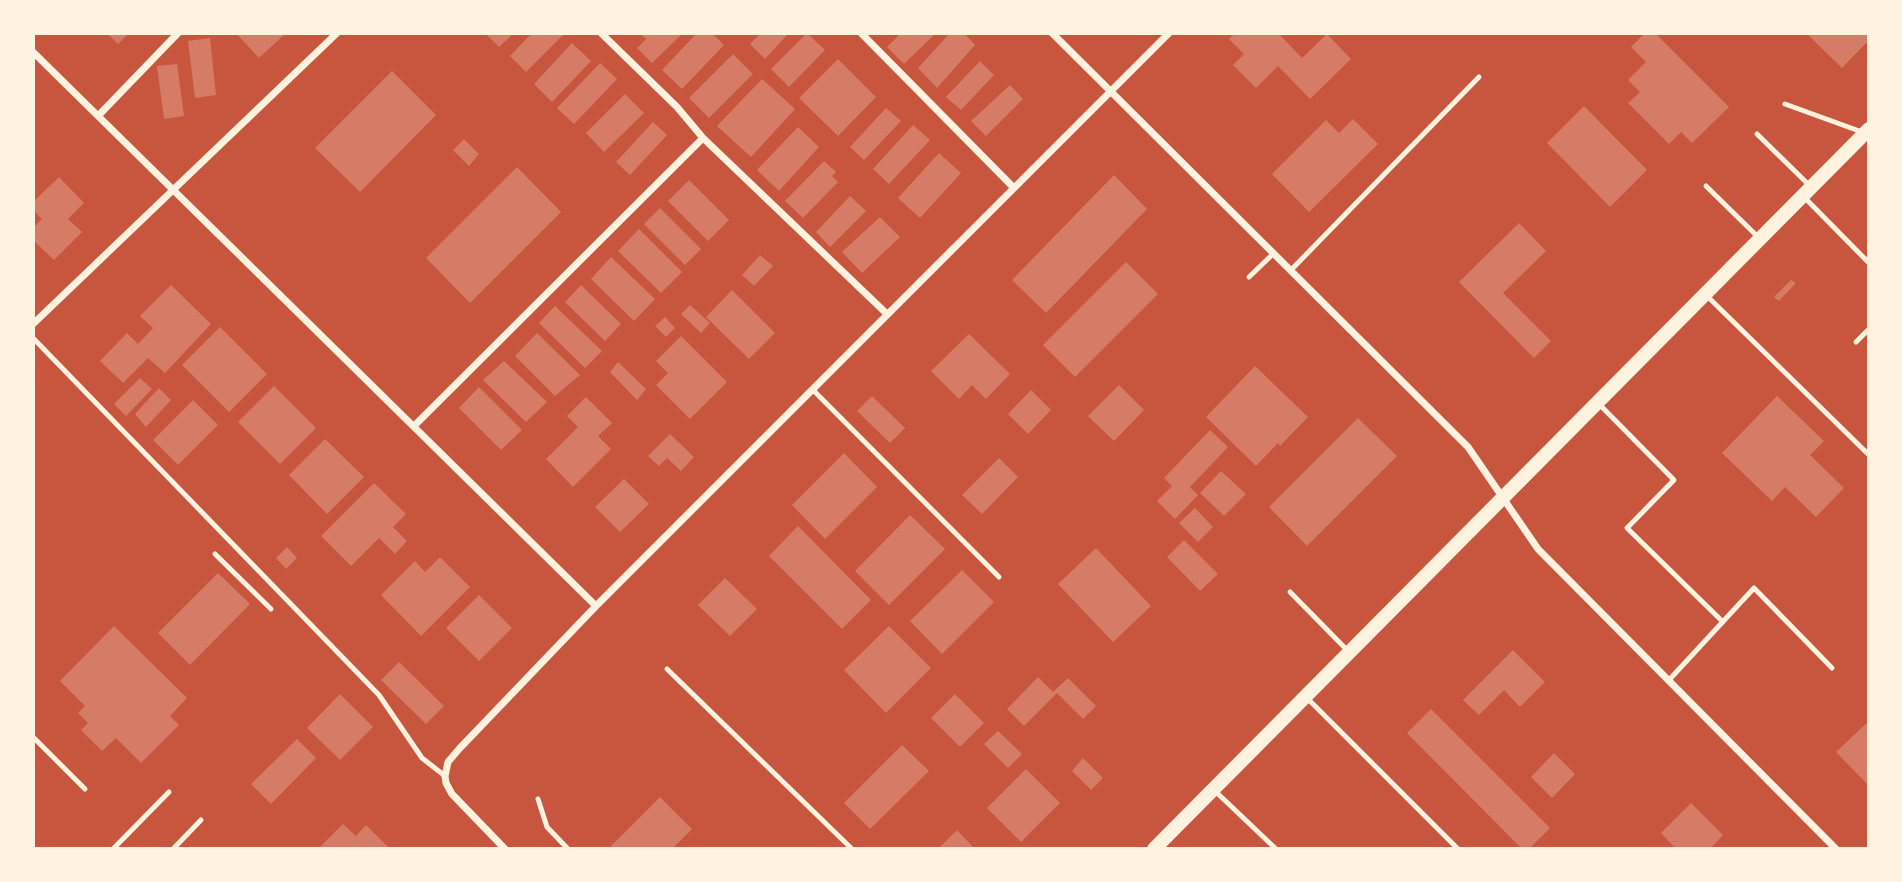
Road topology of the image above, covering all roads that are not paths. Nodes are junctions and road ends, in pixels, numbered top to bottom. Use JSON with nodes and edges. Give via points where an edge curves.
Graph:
{"nodes":[{"id":1,"x":178,"y":33,"type":"edge"},
{"id":2,"x":337,"y":33,"type":"edge"},
{"id":3,"x":601,"y":33,"type":"edge"},
{"id":4,"x":861,"y":33,"type":"edge"},
{"id":5,"x":1052,"y":33,"type":"edge"},
{"id":6,"x":1168,"y":33,"type":"edge"},
{"id":7,"x":33,"y":51,"type":"edge"},
{"id":8,"x":1479,"y":77,"type":"dead end"},
{"id":9,"x":1111,"y":92,"type":"junction"},
{"id":10,"x":1785,"y":104,"type":"dead end"},
{"id":11,"x":98,"y":116,"type":"junction"},
{"id":12,"x":1867,"y":131,"type":"edge"},
{"id":13,"x":1757,"y":134,"type":"dead end"},
{"id":14,"x":703,"y":138,"type":"junction"},
{"id":15,"x":1706,"y":186,"type":"dead end"},
{"id":16,"x":1014,"y":188,"type":"junction"},
{"id":17,"x":174,"y":191,"type":"junction"},
{"id":18,"x":1807,"y":192,"type":"junction"},
{"id":19,"x":1759,"y":239,"type":"junction"},
{"id":20,"x":1274,"y":253,"type":"junction"},
{"id":21,"x":1869,"y":263,"type":"edge"},
{"id":22,"x":1291,"y":270,"type":"junction"},
{"id":23,"x":1249,"y":277,"type":"dead end"},
{"id":24,"x":1706,"y":294,"type":"junction"},
{"id":25,"x":887,"y":314,"type":"junction"},
{"id":26,"x":33,"y":324,"type":"edge"},
{"id":27,"x":1869,"y":329,"type":"edge"},
{"id":28,"x":33,"y":338,"type":"edge"},
{"id":29,"x":1856,"y":342,"type":"dead end"},
{"id":30,"x":812,"y":388,"type":"junction"},
{"id":31,"x":1598,"y":402,"type":"junction"},
{"id":32,"x":414,"y":426,"type":"junction"},
{"id":33,"x":1869,"y":455,"type":"edge"},
{"id":34,"x":1503,"y":498,"type":"junction"},
{"id":35,"x":215,"y":554,"type":"dead end"},
{"id":36,"x":999,"y":577,"type":"dead end"},
{"id":37,"x":1290,"y":592,"type":"dead end"},
{"id":38,"x":596,"y":606,"type":"junction"},
{"id":39,"x":271,"y":609,"type":"dead end"},
{"id":40,"x":1723,"y":622,"type":"junction"},
{"id":41,"x":1349,"y":652,"type":"junction"},
{"id":42,"x":1832,"y":668,"type":"dead end"},
{"id":43,"x":667,"y":669,"type":"dead end"},
{"id":44,"x":1669,"y":680,"type":"junction"},
{"id":45,"x":1305,"y":696,"type":"junction"},
{"id":46,"x":33,"y":737,"type":"edge"},
{"id":47,"x":445,"y":776,"type":"junction"},
{"id":48,"x":86,"y":789,"type":"dead end"},
{"id":49,"x":1213,"y":789,"type":"junction"},
{"id":50,"x":169,"y":792,"type":"dead end"},
{"id":51,"x":538,"y":799,"type":"dead end"},
{"id":52,"x":201,"y":820,"type":"dead end"},
{"id":53,"x":113,"y":849,"type":"edge"},
{"id":54,"x":173,"y":849,"type":"edge"},
{"id":55,"x":505,"y":849,"type":"edge"},
{"id":56,"x":568,"y":849,"type":"edge"},
{"id":57,"x":852,"y":849,"type":"edge"},
{"id":58,"x":1154,"y":849,"type":"edge"},
{"id":59,"x":1276,"y":849,"type":"edge"},
{"id":60,"x":1458,"y":849,"type":"edge"},
{"id":61,"x":1836,"y":849,"type":"edge"}],
"edges":[{"from":1,"to":11,"type":"street"},
{"from":2,"to":17,"type":"street"},
{"from":3,"to":14,"type":"street"},
{"from":4,"to":16,"type":"street"},
{"from":5,"to":9,"type":"street"},
{"from":6,"to":9,"type":"street"},
{"from":7,"to":11,"type":"street"},
{"from":8,"to":22,"type":"lane"},
{"from":9,"to":16,"type":"street"},
{"from":9,"to":20,"type":"street"},
{"from":10,"to":12,"type":"lane"},
{"from":11,"to":17,"type":"street"},
{"from":12,"to":18,"type":"main road"},
{"from":13,"to":18,"type":"lane"},
{"from":14,"to":25,"type":"street"},
{"from":14,"to":32,"type":"street"},
{"from":15,"to":19,"type":"lane"},
{"from":16,"to":25,"type":"street"},
{"from":17,"to":26,"type":"street"},
{"from":17,"to":32,"type":"street"},
{"from":18,"to":19,"type":"main road"},
{"from":18,"to":21,"type":"lane"},
{"from":19,"to":24,"type":"main road"},
{"from":20,"to":22,"type":"street"},
{"from":20,"to":23,"type":"lane"},
{"from":22,"to":34,"type":"street","via":[[1468,447]]},
{"from":24,"to":31,"type":"main road"},
{"from":24,"to":33,"type":"lane"},
{"from":25,"to":30,"type":"street"},
{"from":27,"to":29,"type":"lane"},
{"from":28,"to":47,"type":"lane","via":[[379,695],[422,758]]},
{"from":30,"to":36,"type":"lane"},
{"from":30,"to":38,"type":"street"},
{"from":31,"to":34,"type":"main road"},
{"from":31,"to":40,"type":"lane","via":[[1674,480],[1627,528]]},
{"from":32,"to":38,"type":"street"},
{"from":34,"to":41,"type":"main road"},
{"from":34,"to":44,"type":"street","via":[[1538,549]]},
{"from":35,"to":39,"type":"lane"},
{"from":37,"to":41,"type":"lane"},
{"from":38,"to":47,"type":"street","via":[[459,749]]},
{"from":40,"to":42,"type":"lane","via":[[1754,589]]},
{"from":40,"to":44,"type":"lane"},
{"from":41,"to":45,"type":"main road"},
{"from":43,"to":57,"type":"lane"},
{"from":44,"to":61,"type":"street"},
{"from":45,"to":49,"type":"main road"},
{"from":45,"to":60,"type":"lane"},
{"from":46,"to":48,"type":"lane"},
{"from":47,"to":55,"type":"street","via":[[452,794]]},
{"from":49,"to":58,"type":"main road"},
{"from":49,"to":59,"type":"lane"},
{"from":50,"to":53,"type":"lane"},
{"from":51,"to":56,"type":"lane","via":[[547,827]]},
{"from":52,"to":54,"type":"lane"}]}
